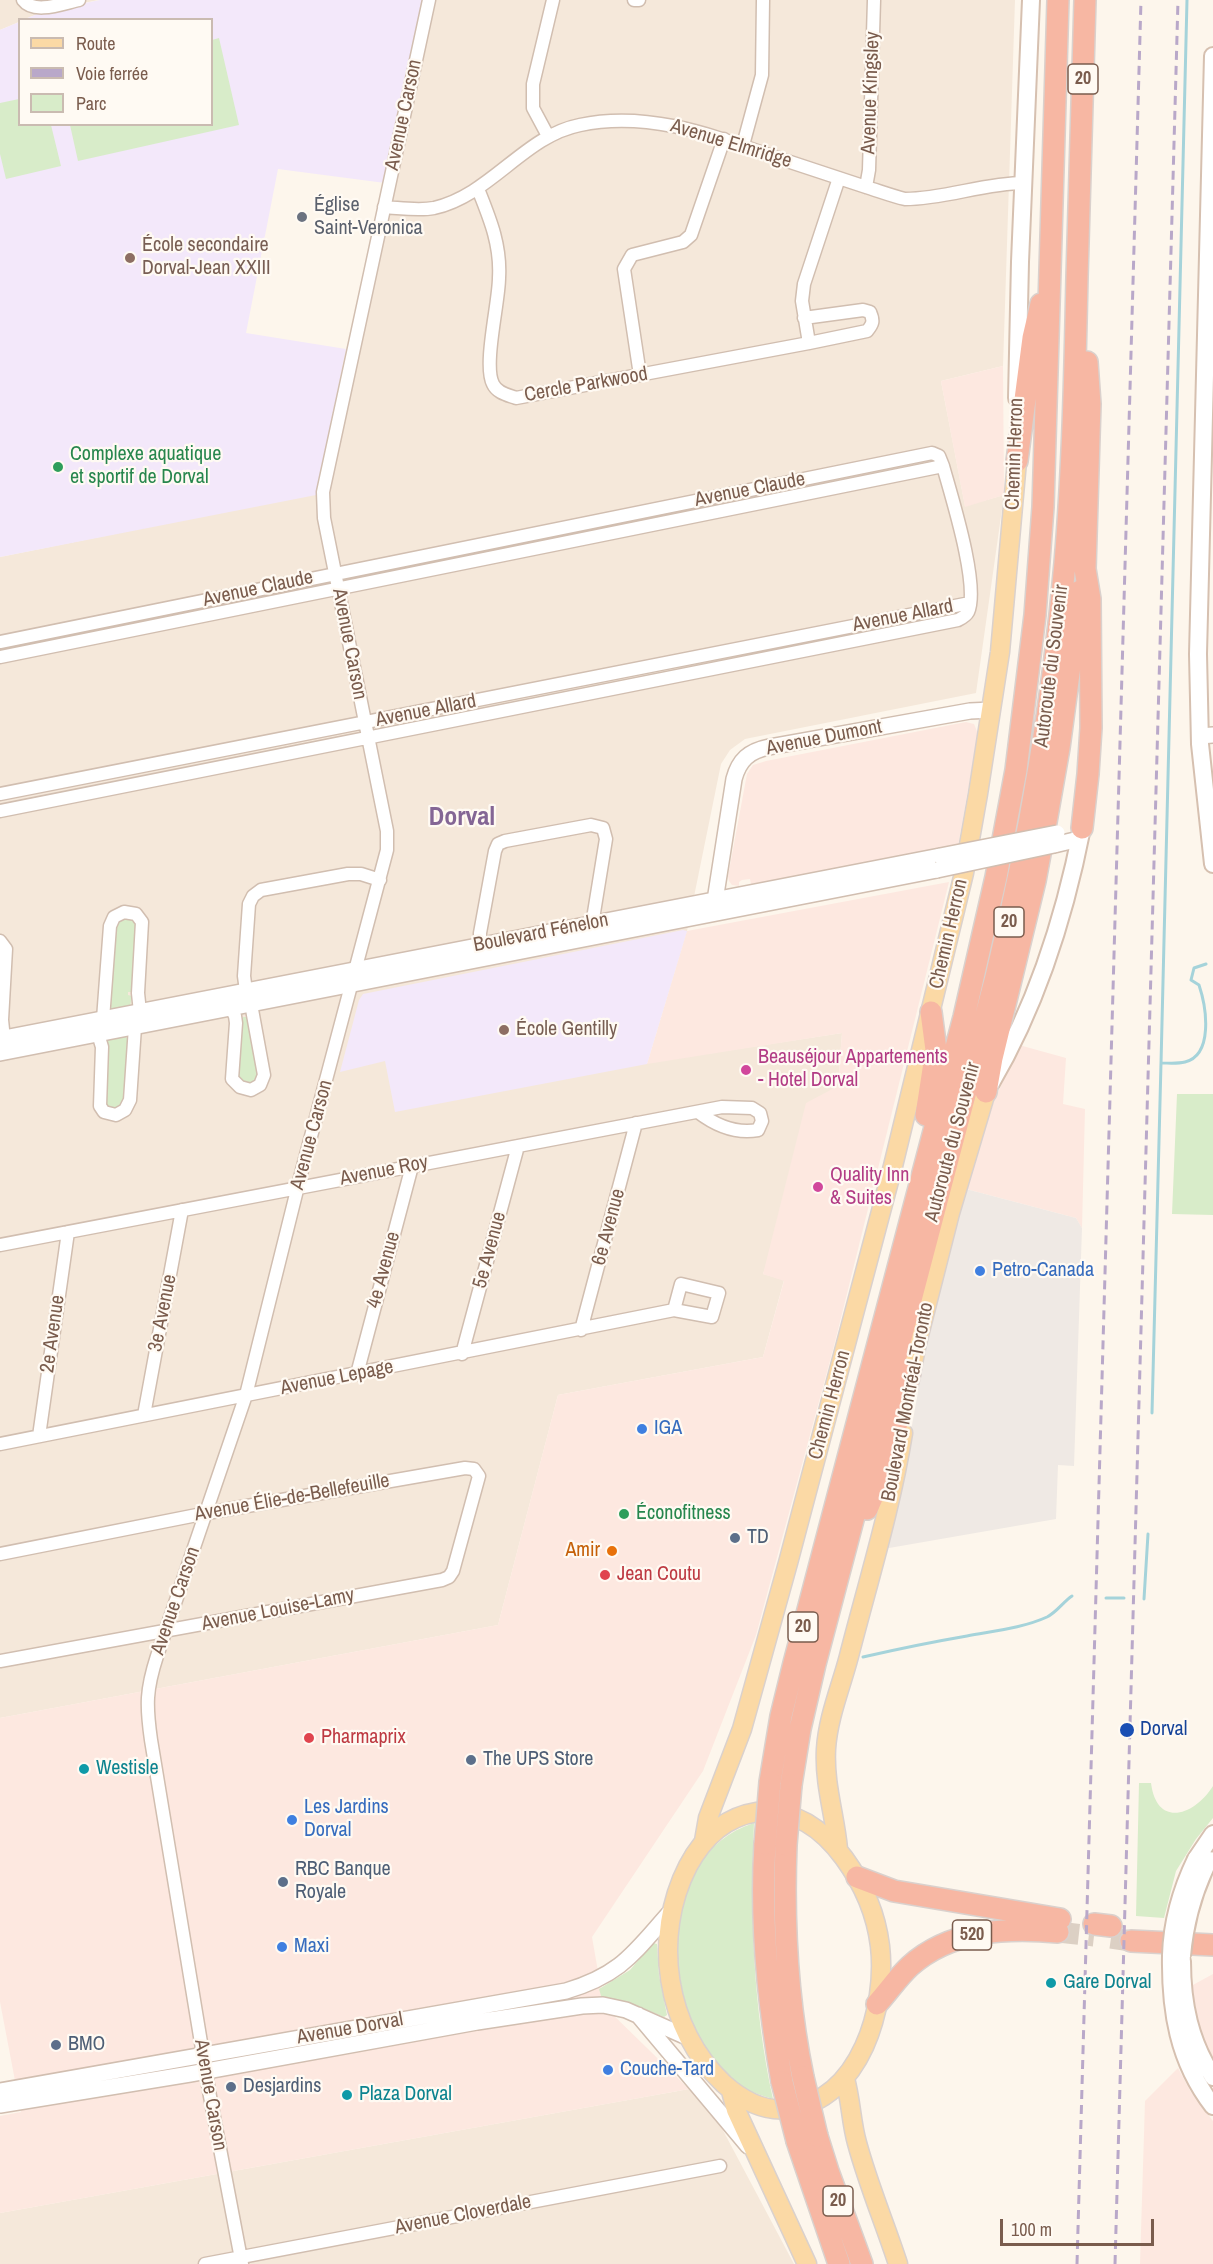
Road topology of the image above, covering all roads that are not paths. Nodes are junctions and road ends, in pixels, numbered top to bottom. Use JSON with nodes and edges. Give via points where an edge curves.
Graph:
{"nodes":[{"id":1,"x":23,"y":0,"type":"edge"},
{"id":2,"x":79,"y":0,"type":"edge"},
{"id":3,"x":429,"y":0,"type":"edge"},
{"id":4,"x":553,"y":0,"type":"edge"},
{"id":5,"x":634,"y":0,"type":"edge"},
{"id":6,"x":639,"y":0,"type":"edge"},
{"id":7,"x":763,"y":0,"type":"edge"},
{"id":8,"x":874,"y":0,"type":"edge"},
{"id":9,"x":1032,"y":0,"type":"edge"},
{"id":10,"x":1058,"y":0,"type":"edge"},
{"id":11,"x":1085,"y":0,"type":"edge"},
{"id":12,"x":1213,"y":44,"type":"edge"},
{"id":13,"x":1213,"y":56,"type":"edge"},
{"id":14,"x":1213,"y":67,"type":"edge"},
{"id":15,"x":1213,"y":78,"type":"edge"},
{"id":16,"x":548,"y":136,"type":"junction"},
{"id":17,"x":724,"y":140,"type":"junction"},
{"id":18,"x":743,"y":146,"type":"junction"},
{"id":19,"x":839,"y":178,"type":"junction"},
{"id":20,"x":1024,"y":183,"type":"junction"},
{"id":21,"x":866,"y":187,"type":"junction"},
{"id":22,"x":478,"y":189,"type":"junction"},
{"id":23,"x":384,"y":207,"type":"junction"},
{"id":24,"x":1078,"y":246,"type":"junction"},
{"id":25,"x":1051,"y":262,"type":"junction"},
{"id":26,"x":804,"y":318,"type":"junction"},
{"id":27,"x":809,"y":343,"type":"junction"},
{"id":28,"x":640,"y":375,"type":"junction"},
{"id":29,"x":1017,"y":461,"type":"junction"},
{"id":30,"x":943,"y":466,"type":"junction"},
{"id":31,"x":551,"y":530,"type":"junction"},
{"id":32,"x":554,"y":544,"type":"junction"},
{"id":33,"x":1085,"y":570,"type":"junction"},
{"id":34,"x":335,"y":573,"type":"junction"},
{"id":35,"x":338,"y":588,"type":"junction"},
{"id":36,"x":970,"y":603,"type":"junction"},
{"id":37,"x":106,"y":620,"type":"junction"},
{"id":38,"x":109,"y":635,"type":"junction"},
{"id":39,"x":0,"y":642,"type":"edge"},
{"id":40,"x":758,"y":645,"type":"junction"},
{"id":41,"x":0,"y":657,"type":"edge"},
{"id":42,"x":761,"y":659,"type":"junction"},
{"id":43,"x":569,"y":682,"type":"junction"},
{"id":44,"x":572,"y":697,"type":"junction"},
{"id":45,"x":992,"y":710,"type":"junction"},
{"id":46,"x":365,"y":723,"type":"junction"},
{"id":47,"x":1206,"y":729,"type":"edge"},
{"id":48,"x":368,"y":737,"type":"junction"},
{"id":49,"x":119,"y":771,"type":"junction"},
{"id":50,"x":122,"y":787,"type":"junction"},
{"id":51,"x":0,"y":794,"type":"edge"},
{"id":52,"x":0,"y":811,"type":"edge"},
{"id":53,"x":1081,"y":834,"type":"junction"},
{"id":54,"x":1213,"y":864,"type":"edge"},
{"id":55,"x":380,"y":880,"type":"junction"},
{"id":56,"x":714,"y":906,"type":"junction"},
{"id":57,"x":590,"y":931,"type":"junction"},
{"id":58,"x":0,"y":941,"type":"edge"},
{"id":59,"x":480,"y":945,"type":"junction"},
{"id":60,"x":356,"y":970,"type":"junction"},
{"id":61,"x":351,"y":985,"type":"junction"},
{"id":62,"x":248,"y":998,"type":"junction"},
{"id":63,"x":231,"y":1008,"type":"junction"},
{"id":64,"x":931,"y":1012,"type":"junction"},
{"id":65,"x":103,"y":1019,"type":"junction"},
{"id":66,"x":137,"y":1019,"type":"junction"},
{"id":67,"x":98,"y":1034,"type":"junction"},
{"id":68,"x":1,"y":1044,"type":"edge"},
{"id":69,"x":986,"y":1092,"type":"junction"},
{"id":70,"x":698,"y":1112,"type":"dead end"},
{"id":71,"x":636,"y":1124,"type":"junction"},
{"id":72,"x":518,"y":1146,"type":"junction"},
{"id":73,"x":412,"y":1166,"type":"junction"},
{"id":74,"x":297,"y":1188,"type":"junction"},
{"id":75,"x":918,"y":1188,"type":"junction"},
{"id":76,"x":182,"y":1210,"type":"junction"},
{"id":77,"x":68,"y":1232,"type":"junction"},
{"id":78,"x":0,"y":1245,"type":"edge"},
{"id":79,"x":674,"y":1310,"type":"dead end"},
{"id":80,"x":581,"y":1330,"type":"junction"},
{"id":81,"x":462,"y":1354,"type":"junction"},
{"id":82,"x":910,"y":1373,"type":"junction"},
{"id":83,"x":357,"y":1374,"type":"junction"},
{"id":84,"x":246,"y":1395,"type":"junction"},
{"id":85,"x":144,"y":1415,"type":"junction"},
{"id":86,"x":39,"y":1436,"type":"junction"},
{"id":87,"x":0,"y":1444,"type":"edge"},
{"id":88,"x":207,"y":1513,"type":"junction"},
{"id":89,"x":0,"y":1554,"type":"edge"},
{"id":90,"x":449,"y":1577,"type":"joint"},
{"id":91,"x":836,"y":1581,"type":"junction"},
{"id":92,"x":166,"y":1631,"type":"junction"},
{"id":93,"x":0,"y":1661,"type":"edge"},
{"id":94,"x":1213,"y":1834,"type":"edge"},
{"id":95,"x":704,"y":1841,"type":"junction"},
{"id":96,"x":775,"y":1844,"type":"junction"},
{"id":97,"x":838,"y":1849,"type":"junction"},
{"id":98,"x":1206,"y":1858,"type":"edge"},
{"id":99,"x":857,"y":1877,"type":"junction"},
{"id":100,"x":672,"y":1910,"type":"junction"},
{"id":101,"x":1213,"y":1932,"type":"edge"},
{"id":102,"x":1213,"y":1945,"type":"edge"},
{"id":103,"x":1177,"y":1956,"type":"junction"},
{"id":104,"x":877,"y":2004,"type":"junction"},
{"id":105,"x":636,"y":2013,"type":"junction"},
{"id":106,"x":689,"y":2038,"type":"junction"},
{"id":107,"x":203,"y":2055,"type":"junction"},
{"id":108,"x":206,"y":2071,"type":"junction"},
{"id":109,"x":1213,"y":2077,"type":"edge"},
{"id":110,"x":845,"y":2079,"type":"junction"},
{"id":111,"x":0,"y":2091,"type":"edge"},
{"id":112,"x":731,"y":2091,"type":"junction"},
{"id":113,"x":0,"y":2105,"type":"edge"},
{"id":114,"x":1213,"y":2106,"type":"edge"},
{"id":115,"x":761,"y":2162,"type":"junction"},
{"id":116,"x":720,"y":2166,"type":"dead end"},
{"id":117,"x":242,"y":2261,"type":"edge"},
{"id":118,"x":205,"y":2264,"type":"edge"},
{"id":119,"x":807,"y":2264,"type":"edge"},
{"id":120,"x":839,"y":2264,"type":"edge"},
{"id":121,"x":862,"y":2264,"type":"edge"},
{"id":122,"x":898,"y":2264,"type":"edge"}],
"edges":[{"from":1,"to":2,"type":"street","via":[[40,8]]},
{"from":3,"to":23,"type":"street","name":"Avenue Carson"},
{"from":4,"to":16,"type":"street","via":[[533,84],[533,108]]},
{"from":5,"to":6,"type":"street"},
{"from":7,"to":18,"type":"street","via":[[762,75]]},
{"from":8,"to":21,"type":"street","name":"Avenue Kingsley"},
{"from":9,"to":20,"type":"main road","name":"Chemin Herron"},
{"from":10,"to":25,"type":"highway","name":"Autoroute du Souvenir","number":"20"},
{"from":11,"to":24,"type":"highway","name":"Autoroute du Souvenir","number":"20"},
{"from":12,"to":13,"type":"main road"},
{"from":13,"to":14,"type":"main road"},
{"from":14,"to":15,"type":"main road"},
{"from":15,"to":47,"type":"main road","via":[[1198,601]]},
{"from":16,"to":17,"type":"street","name":"Avenue Elmridge","via":[[603,121],[676,125]]},
{"from":16,"to":22,"type":"street","name":"Avenue Elmridge"},
{"from":17,"to":18,"type":"street","name":"Avenue Elmridge"},
{"from":17,"to":28,"type":"street","via":[[691,235],[683,242],[632,255],[624,270]]},
{"from":18,"to":19,"type":"street","name":"Avenue Elmridge"},
{"from":19,"to":21,"type":"street","name":"Avenue Elmridge"},
{"from":19,"to":26,"type":"street","via":[[804,284]]},
{"from":20,"to":21,"type":"street","name":"Avenue Elmridge","via":[[914,199]]},
{"from":20,"to":29,"type":"main road","name":"Chemin Herron"},
{"from":22,"to":23,"type":"street","name":"Avenue Elmridge","via":[[434,208]]},
{"from":22,"to":28,"type":"street","name":"Cercle Parkwood","via":[[495,230],[500,277],[490,367],[493,384],[501,393],[516,398]]},
{"from":23,"to":34,"type":"street","name":"Avenue Carson","via":[[323,492]]},
{"from":24,"to":33,"type":"highway","via":[[1090,404]]},
{"from":24,"to":91,"type":"highway","name":"Autoroute du Souvenir","number":"20","via":[[1064,565],[1052,683],[1027,837],[990,1003]]},
{"from":25,"to":29,"type":"highway","via":[[1033,338]]},
{"from":25,"to":75,"type":"highway","name":"Autoroute du Souvenir","number":"20","via":[[1043,516],[1020,739],[980,953]]},
{"from":26,"to":27,"type":"street"},
{"from":26,"to":27,"type":"street","name":"Cercle Parkwood","via":[[863,310],[873,318],[867,331]]},
{"from":27,"to":28,"type":"street","name":"Cercle Parkwood"},
{"from":29,"to":45,"type":"main road","name":"Chemin Herron"},
{"from":30,"to":31,"type":"street","name":"Avenue Claude","via":[[939,456],[932,453]]},
{"from":30,"to":32,"type":"street","name":"Avenue Claude"},
{"from":30,"to":36,"type":"street","via":[[962,537]]},
{"from":31,"to":32,"type":"street"},
{"from":31,"to":34,"type":"street","name":"Avenue Claude"},
{"from":32,"to":35,"type":"street","name":"Avenue Claude"},
{"from":33,"to":53,"type":"highway","via":[[1090,599],[1091,728]]},
{"from":33,"to":69,"type":"highway","via":[[1046,822]]},
{"from":34,"to":35,"type":"street","name":"Avenue Carson"},
{"from":34,"to":37,"type":"street","name":"Avenue Claude"},
{"from":35,"to":38,"type":"street","name":"Avenue Claude"},
{"from":35,"to":46,"type":"street","name":"Avenue Carson"},
{"from":36,"to":40,"type":"street","name":"Avenue Allard"},
{"from":36,"to":42,"type":"street","name":"Avenue Allard","via":[[966,615],[958,620]]},
{"from":37,"to":38,"type":"street"},
{"from":37,"to":39,"type":"street","name":"Avenue Claude"},
{"from":38,"to":41,"type":"street","name":"Avenue Claude"},
{"from":40,"to":42,"type":"street"},
{"from":40,"to":43,"type":"street","name":"Avenue Allard"},
{"from":42,"to":44,"type":"street","name":"Avenue Allard"},
{"from":43,"to":44,"type":"street"},
{"from":43,"to":46,"type":"street","name":"Avenue Allard"},
{"from":44,"to":48,"type":"street","name":"Avenue Allard"},
{"from":45,"to":56,"type":"street","name":"Avenue Dumont","via":[[769,747],[746,756],[734,779]]},
{"from":45,"to":64,"type":"main road","name":"Chemin Herron","via":[[971,839]]},
{"from":46,"to":48,"type":"street","name":"Avenue Carson"},
{"from":46,"to":49,"type":"street","name":"Avenue Allard"},
{"from":47,"to":54,"type":"main road","via":[[1206,816]]},
{"from":48,"to":50,"type":"street","name":"Avenue Allard"},
{"from":48,"to":55,"type":"street","name":"Avenue Carson","via":[[388,836]]},
{"from":49,"to":50,"type":"street"},
{"from":49,"to":51,"type":"street","name":"Avenue Allard"},
{"from":50,"to":52,"type":"street","name":"Avenue Allard"},
{"from":53,"to":56,"type":"street","name":"Boulevard Fénelon","bridge":true},
{"from":53,"to":69,"type":"main road","name":"Boulevard Montréal-Toronto","via":[[1047,959]]},
{"from":55,"to":60,"type":"street","name":"Avenue Carson"},
{"from":55,"to":62,"type":"street","via":[[348,874],[261,890],[253,896],[249,904],[244,976]]},
{"from":56,"to":57,"type":"street","name":"Boulevard Fénelon"},
{"from":57,"to":59,"type":"street","name":"Boulevard Fénelon"},
{"from":57,"to":59,"type":"street","via":[[606,835],[601,827],[591,825],[498,844]]},
{"from":57,"to":61,"type":"street","name":"Boulevard Fénelon"},
{"from":58,"to":68,"type":"street","via":[[6,949]]},
{"from":59,"to":60,"type":"street","name":"Boulevard Fénelon"},
{"from":60,"to":61,"type":"street","name":"Avenue Carson"},
{"from":60,"to":62,"type":"street","name":"Boulevard Fénelon"},
{"from":61,"to":62,"type":"street","name":"Boulevard Fénelon"},
{"from":61,"to":74,"type":"street","name":"Avenue Carson"},
{"from":62,"to":63,"type":"street","name":"Boulevard Fénelon"},
{"from":62,"to":63,"type":"street","via":[[264,1075],[251,1090],[240,1088],[232,1079],[236,1016]]},
{"from":62,"to":66,"type":"street","name":"Boulevard Fénelon"},
{"from":63,"to":66,"type":"street","name":"Boulevard Fénelon"},
{"from":64,"to":75,"type":"highway","via":[[936,1050]]},
{"from":64,"to":95,"type":"main road","name":"Chemin Herron","via":[[788,1563],[742,1729],[708,1818]]},
{"from":65,"to":66,"type":"street","name":"Boulevard Fénelon"},
{"from":65,"to":66,"type":"street","via":[[110,926],[120,913],[136,914],[142,922]]},
{"from":65,"to":68,"type":"street","name":"Boulevard Fénelon"},
{"from":66,"to":67,"type":"street","name":"Boulevard Fénelon"},
{"from":66,"to":67,"type":"street","via":[[130,1104],[116,1115],[104,1112],[100,1106],[102,1047]]},
{"from":67,"to":68,"type":"street","name":"Boulevard Fénelon"},
{"from":69,"to":82,"type":"main road","name":"Boulevard Montréal-Toronto"},
{"from":70,"to":71,"type":"street","name":"Avenue Roy"},
{"from":71,"to":72,"type":"street","name":"Avenue Roy"},
{"from":71,"to":80,"type":"street","name":"6e Avenue"},
{"from":72,"to":73,"type":"street","name":"Avenue Roy"},
{"from":72,"to":81,"type":"street","name":"5e Avenue"},
{"from":73,"to":74,"type":"street","name":"Avenue Roy"},
{"from":73,"to":83,"type":"street","name":"4e Avenue"},
{"from":74,"to":76,"type":"street","name":"Avenue Roy"},
{"from":74,"to":84,"type":"street","name":"Avenue Carson"},
{"from":75,"to":96,"type":"highway","name":"Autoroute du Souvenir","number":"20","bridge":true,"via":[[786,1691],[770,1782]]},
{"from":76,"to":77,"type":"street","name":"Avenue Roy"},
{"from":76,"to":85,"type":"street","name":"3e Avenue"},
{"from":77,"to":78,"type":"street","name":"Avenue Roy"},
{"from":77,"to":86,"type":"street","name":"2e Avenue"},
{"from":79,"to":80,"type":"street","name":"Avenue Lepage"},
{"from":80,"to":81,"type":"street","name":"Avenue Lepage"},
{"from":81,"to":83,"type":"street","name":"Avenue Lepage"},
{"from":82,"to":91,"type":"highway","via":[[885,1468]]},
{"from":82,"to":97,"type":"main road","name":"Boulevard Montréal-Toronto","via":[[894,1484],[829,1728],[826,1779]]},
{"from":83,"to":84,"type":"street","name":"Avenue Lepage"},
{"from":84,"to":85,"type":"street","name":"Avenue Lepage"},
{"from":84,"to":88,"type":"street","name":"Avenue Carson"},
{"from":85,"to":86,"type":"street","name":"Avenue Lepage"},
{"from":86,"to":87,"type":"street","name":"Avenue Lepage"},
{"from":88,"to":89,"type":"street","name":"Avenue Élie-de-Bellefeuille"},
{"from":88,"to":90,"type":"street","name":"Avenue Élie-de-Bellefeuille","via":[[474,1469],[478,1476]]},
{"from":88,"to":92,"type":"street","name":"Avenue Carson"},
{"from":90,"to":92,"type":"street","name":"Avenue Louise-Lamy"},
{"from":91,"to":96,"type":"highway","name":"Autoroute du Souvenir","number":"20","bridge":true},
{"from":92,"to":93,"type":"street","name":"Avenue Louise-Lamy"},
{"from":92,"to":107,"type":"street","name":"Avenue Carson","via":[[149,1682],[147,1709]]},
{"from":94,"to":98,"type":"main road"},
{"from":95,"to":97,"type":"main road","via":[[736,1818],[773,1812],[812,1825]]},
{"from":95,"to":100,"type":"main road","via":[[685,1872]]},
{"from":96,"to":120,"type":"highway","name":"Autoroute du Souvenir","number":"20","bridge":true,"via":[[763,1893],[770,2007],[782,2082],[797,2141]]},
{"from":96,"to":121,"type":"highway","name":"Autoroute du Souvenir","number":"20","bridge":true,"via":[[803,2077],[828,2171]]},
{"from":97,"to":99,"type":"main road"},
{"from":98,"to":103,"type":"main road","bridge":true},
{"from":99,"to":104,"type":"main road","via":[[873,1913],[880,1947]]},
{"from":99,"to":104,"type":"highway","number":"520","via":[[894,1891],[1059,1925],[1001,1930],[944,1945],[908,1967]]},
{"from":100,"to":106,"type":"main road","via":[[669,1973],[678,2013]]},
{"from":100,"to":107,"type":"street","name":"Avenue Dorval","via":[[623,1964],[575,1988]]},
{"from":101,"to":102,"type":"highway","via":[[1112,1932]]},
{"from":103,"to":109,"type":"main road","via":[[1186,2016]]},
{"from":103,"to":114,"type":"main road","via":[[1171,1999],[1178,2036],[1192,2075]]},
{"from":104,"to":110,"type":"main road","via":[[866,2041]]},
{"from":105,"to":106,"type":"street","name":"Avenue Dorval"},
{"from":105,"to":108,"type":"street","name":"Avenue Dorval","via":[[603,2005],[566,2008]]},
{"from":105,"to":115,"type":"street"},
{"from":106,"to":112,"type":"main road"},
{"from":107,"to":108,"type":"street","name":"Avenue Carson"},
{"from":107,"to":111,"type":"street","name":"Avenue Dorval"},
{"from":108,"to":113,"type":"street","name":"Avenue Dorval"},
{"from":108,"to":117,"type":"street","name":"Avenue Carson"},
{"from":110,"to":112,"type":"main road","via":[[817,2100],[791,2109],[756,2104]]},
{"from":110,"to":122,"type":"main road","via":[[858,2146]]},
{"from":112,"to":115,"type":"main road"},
{"from":115,"to":119,"type":"main road"},
{"from":116,"to":117,"type":"street","name":"Avenue Cloverdale"},
{"from":117,"to":118,"type":"street","name":"Avenue Cloverdale"}]}
